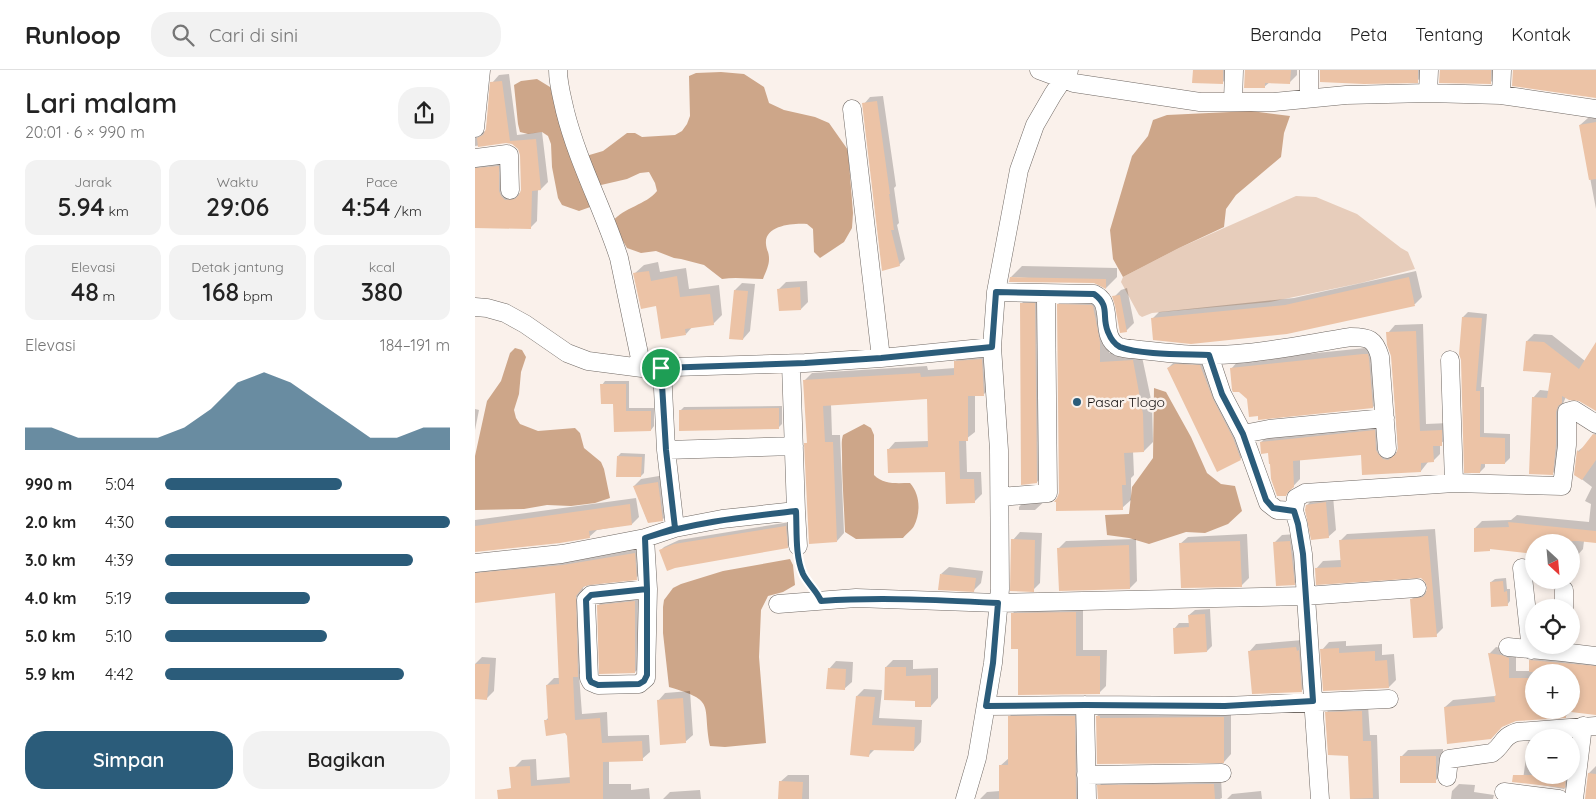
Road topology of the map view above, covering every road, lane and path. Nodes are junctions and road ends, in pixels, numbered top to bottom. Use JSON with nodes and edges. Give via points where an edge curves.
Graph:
{"nodes":[{"id":1,"x":481,"y":70,"type":"edge"},
{"id":2,"x":1039,"y":70,"type":"edge"},
{"id":3,"x":1234,"y":70,"type":"edge"},
{"id":4,"x":1309,"y":70,"type":"edge"},
{"id":5,"x":1429,"y":70,"type":"edge"},
{"id":6,"x":1502,"y":70,"type":"edge"},
{"id":7,"x":1066,"y":75,"type":"edge"},
{"id":8,"x":558,"y":76,"type":"edge"},
{"id":9,"x":1428,"y":93,"type":"junction"},
{"id":10,"x":1501,"y":95,"type":"junction"},
{"id":11,"x":1309,"y":98,"type":"junction"},
{"id":12,"x":1233,"y":102,"type":"junction"},
{"id":13,"x":852,"y":109,"type":"dead end"},
{"id":14,"x":1596,"y":109,"type":"edge"},
{"id":15,"x":475,"y":128,"type":"edge"},
{"id":16,"x":475,"y":158,"type":"edge"},
{"id":17,"x":510,"y":190,"type":"dead end"},
{"id":18,"x":996,"y":292,"type":"junction"},
{"id":19,"x":1047,"y":299,"type":"dead end"},
{"id":20,"x":475,"y":307,"type":"edge"},
{"id":21,"x":992,"y":347,"type":"junction"},
{"id":22,"x":1209,"y":355,"type":"junction"},
{"id":23,"x":881,"y":358,"type":"junction"},
{"id":24,"x":1450,"y":360,"type":"dead end"},
{"id":25,"x":791,"y":364,"type":"junction"},
{"id":26,"x":642,"y":368,"type":"junction"},
{"id":27,"x":661,"y":368,"type":"junction"},
{"id":28,"x":1385,"y":418,"type":"junction"},
{"id":29,"x":1596,"y":424,"type":"edge"},
{"id":30,"x":1243,"y":434,"type":"junction"},
{"id":31,"x":794,"y":446,"type":"junction"},
{"id":32,"x":666,"y":450,"type":"junction"},
{"id":33,"x":1387,"y":450,"type":"dead end"},
{"id":34,"x":1454,"y":483,"type":"junction"},
{"id":35,"x":1000,"y":497,"type":"junction"},
{"id":36,"x":796,"y":511,"type":"junction"},
{"id":37,"x":1294,"y":511,"type":"junction"},
{"id":38,"x":675,"y":528,"type":"junction"},
{"id":39,"x":645,"y":538,"type":"junction"},
{"id":40,"x":798,"y":546,"type":"joint"},
{"id":41,"x":475,"y":563,"type":"edge"},
{"id":42,"x":1522,"y":568,"type":"dead end"},
{"id":43,"x":1417,"y":588,"type":"dead end"},
{"id":44,"x":647,"y":589,"type":"junction"},
{"id":45,"x":1305,"y":596,"type":"junction"},
{"id":46,"x":1525,"y":599,"type":"edge"},
{"id":47,"x":821,"y":601,"type":"junction"},
{"id":48,"x":998,"y":603,"type":"junction"},
{"id":49,"x":778,"y":604,"type":"dead end"},
{"id":50,"x":1508,"y":647,"type":"dead end"},
{"id":51,"x":1525,"y":649,"type":"edge"},
{"id":52,"x":1580,"y":653,"type":"edge"},
{"id":53,"x":1596,"y":656,"type":"edge"},
{"id":54,"x":1389,"y":699,"type":"dead end"},
{"id":55,"x":1313,"y":701,"type":"junction"},
{"id":56,"x":1085,"y":705,"type":"junction"},
{"id":57,"x":986,"y":706,"type":"junction"},
{"id":58,"x":1590,"y":726,"type":"edge"},
{"id":59,"x":1222,"y":773,"type":"dead end"},
{"id":60,"x":1086,"y":776,"type":"junction"},
{"id":61,"x":1447,"y":777,"type":"dead end"},
{"id":62,"x":1504,"y":792,"type":"dead end"},
{"id":63,"x":965,"y":799,"type":"edge"},
{"id":64,"x":1087,"y":799,"type":"edge"},
{"id":65,"x":1320,"y":799,"type":"edge"},
{"id":66,"x":1559,"y":799,"type":"edge"},
{"id":67,"x":1574,"y":799,"type":"edge"}],
"edges":[{"from":1,"to":15,"type":"street"},
{"from":2,"to":7,"type":"street"},
{"from":3,"to":12,"type":"street"},
{"from":4,"to":11,"type":"street"},
{"from":5,"to":9,"type":"street"},
{"from":6,"to":10,"type":"street"},
{"from":7,"to":12,"type":"street","via":[[1101,88],[1200,102]]},
{"from":7,"to":18,"type":"street","via":[[1035,125],[1019,170]]},
{"from":8,"to":26,"type":"street","via":[[572,140],[619,258]]},
{"from":9,"to":10,"type":"street"},
{"from":9,"to":11,"type":"street"},
{"from":10,"to":14,"type":"street"},
{"from":11,"to":12,"type":"street"},
{"from":13,"to":23,"type":"street"},
{"from":16,"to":17,"type":"street","via":[[509,155]]},
{"from":18,"to":21,"type":"street"},
{"from":18,"to":22,"type":"street","via":[[1094,294],[1102,299],[1107,331],[1119,347]]},
{"from":19,"to":35,"type":"street","via":[[1048,493]]},
{"from":20,"to":26,"type":"street","via":[[505,313],[567,353],[588,361]]},
{"from":21,"to":23,"type":"street"},
{"from":21,"to":35,"type":"street"},
{"from":22,"to":28,"type":"street","via":[[1266,351],[1351,337],[1370,339],[1380,357]]},
{"from":22,"to":30,"type":"street","via":[[1222,394]]},
{"from":23,"to":25,"type":"street"},
{"from":24,"to":34,"type":"street"},
{"from":25,"to":27,"type":"street"},
{"from":25,"to":31,"type":"street"},
{"from":26,"to":27,"type":"street"},
{"from":27,"to":32,"type":"street"},
{"from":28,"to":30,"type":"street"},
{"from":28,"to":33,"type":"street"},
{"from":29,"to":34,"type":"street","via":[[1574,410],[1567,412],[1562,486]]},
{"from":30,"to":37,"type":"street","via":[[1268,503],[1277,510]]},
{"from":31,"to":32,"type":"street"},
{"from":31,"to":36,"type":"street"},
{"from":32,"to":38,"type":"street"},
{"from":34,"to":37,"type":"street","via":[[1305,493],[1296,498]]},
{"from":35,"to":48,"type":"street"},
{"from":36,"to":38,"type":"street"},
{"from":36,"to":40,"type":"street"},
{"from":37,"to":45,"type":"street","via":[[1303,554]]},
{"from":38,"to":39,"type":"street"},
{"from":39,"to":41,"type":"street","via":[[562,554]]},
{"from":39,"to":44,"type":"street"},
{"from":40,"to":47,"type":"path","via":[[803,574]]},
{"from":42,"to":46,"type":"street"},
{"from":43,"to":45,"type":"street"},
{"from":44,"to":44,"type":"street","via":[[647,678],[639,684],[593,683],[589,678],[586,600],[591,595]]},
{"from":45,"to":48,"type":"street"},
{"from":45,"to":55,"type":"street"},
{"from":47,"to":48,"type":"street","via":[[856,598]]},
{"from":47,"to":49,"type":"street"},
{"from":48,"to":57,"type":"street"},
{"from":50,"to":51,"type":"street"},
{"from":52,"to":53,"type":"street"},
{"from":54,"to":55,"type":"street"},
{"from":55,"to":56,"type":"street","via":[[1225,706]]},
{"from":55,"to":65,"type":"street"},
{"from":56,"to":57,"type":"street"},
{"from":56,"to":60,"type":"street"},
{"from":57,"to":63,"type":"street","via":[[977,758]]},
{"from":58,"to":61,"type":"street","via":[[1510,734],[1492,752],[1451,758]]},
{"from":58,"to":67,"type":"street"},
{"from":59,"to":60,"type":"street"},
{"from":60,"to":64,"type":"street"},
{"from":62,"to":66,"type":"street"}]}
